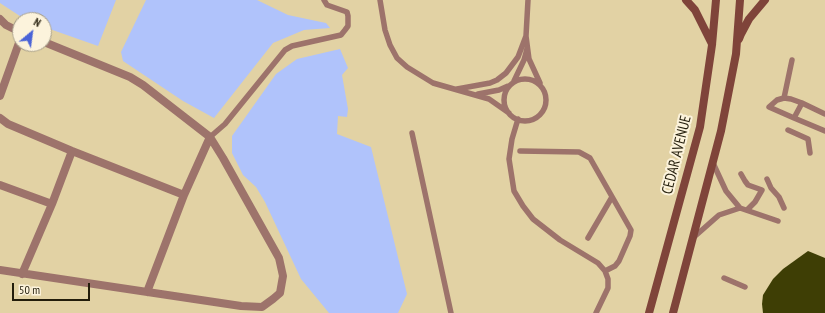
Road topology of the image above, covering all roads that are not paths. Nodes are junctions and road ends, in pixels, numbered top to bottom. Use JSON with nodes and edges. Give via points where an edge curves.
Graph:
{"nodes":[{"id":1,"x":324,"y":0,"type":"edge"},
{"id":2,"x":380,"y":0,"type":"edge"},
{"id":3,"x":528,"y":0,"type":"edge"},
{"id":4,"x":686,"y":0,"type":"edge"},
{"id":5,"x":716,"y":0,"type":"edge"},
{"id":6,"x":740,"y":0,"type":"edge"},
{"id":7,"x":765,"y":0,"type":"edge"},
{"id":8,"x":0,"y":19,"type":"edge"},
{"id":9,"x":12,"y":27,"type":"edge"},
{"id":10,"x":526,"y":34,"type":"junction"},
{"id":11,"x":712,"y":44,"type":"junction"},
{"id":12,"x":52,"y":45,"type":"edge"},
{"id":13,"x":527,"y":45,"type":"junction"},
{"id":14,"x":16,"y":52,"type":"edge"},
{"id":15,"x":736,"y":54,"type":"junction"},
{"id":16,"x":792,"y":60,"type":"dead end"},
{"id":17,"x":514,"y":81,"type":"junction"},
{"id":18,"x":540,"y":84,"type":"junction"},
{"id":19,"x":509,"y":86,"type":"junction"},
{"id":20,"x":455,"y":89,"type":"junction"},
{"id":21,"x":476,"y":94,"type":"junction"},
{"id":22,"x":0,"y":96,"type":"edge"},
{"id":23,"x":784,"y":98,"type":"junction"},
{"id":24,"x":802,"y":103,"type":"junction"},
{"id":25,"x":509,"y":113,"type":"junction"},
{"id":26,"x":825,"y":114,"type":"edge"},
{"id":27,"x":0,"y":118,"type":"edge"},
{"id":28,"x":794,"y":118,"type":"junction"},
{"id":29,"x":518,"y":119,"type":"junction"},
{"id":30,"x":788,"y":130,"type":"dead end"},
{"id":31,"x":825,"y":131,"type":"edge"},
{"id":32,"x":412,"y":133,"type":"dead end"},
{"id":33,"x":210,"y":137,"type":"junction"},
{"id":34,"x":72,"y":151,"type":"junction"},
{"id":35,"x":520,"y":151,"type":"dead end"},
{"id":36,"x":810,"y":153,"type":"dead end"},
{"id":37,"x":713,"y":163,"type":"junction"},
{"id":38,"x":741,"y":174,"type":"dead end"},
{"id":39,"x":768,"y":179,"type":"dead end"},
{"id":40,"x":0,"y":185,"type":"edge"},
{"id":41,"x":184,"y":195,"type":"junction"},
{"id":42,"x":612,"y":197,"type":"junction"},
{"id":43,"x":52,"y":204,"type":"junction"},
{"id":44,"x":740,"y":208,"type":"junction"},
{"id":45,"x":784,"y":208,"type":"dead end"},
{"id":46,"x":747,"y":210,"type":"junction"},
{"id":47,"x":778,"y":221,"type":"dead end"},
{"id":48,"x":588,"y":238,"type":"dead end"},
{"id":49,"x":693,"y":238,"type":"junction"},
{"id":50,"x":0,"y":270,"type":"edge"},
{"id":51,"x":605,"y":271,"type":"junction"},
{"id":52,"x":22,"y":274,"type":"junction"},
{"id":53,"x":724,"y":278,"type":"dead end"},
{"id":54,"x":745,"y":286,"type":"dead end"},
{"id":55,"x":147,"y":292,"type":"junction"},
{"id":56,"x":451,"y":313,"type":"edge"},
{"id":57,"x":596,"y":313,"type":"edge"},
{"id":58,"x":649,"y":313,"type":"edge"},
{"id":59,"x":673,"y":313,"type":"edge"}],
"edges":[{"from":1,"to":33,"type":"lane","via":[[327,5],[346,12],[348,16],[348,26],[341,35],[292,46],[285,50],[225,124]]},
{"from":2,"to":20,"type":"lane","via":[[385,30],[397,58],[432,83]]},
{"from":3,"to":10,"type":"lane"},
{"from":4,"to":11,"type":"main road","via":[[695,10]]},
{"from":5,"to":11,"type":"main road","name":"CEDAR AVENUE"},
{"from":6,"to":15,"type":"main road"},
{"from":7,"to":15,"type":"main road","via":[[749,19],[741,34]]},
{"from":8,"to":9,"type":"street"},
{"from":10,"to":13,"type":"lane"},
{"from":10,"to":20,"type":"lane","via":[[513,66],[497,80]]},
{"from":11,"to":58,"type":"main road","name":"CEDAR AVENUE","via":[[700,127]]},
{"from":12,"to":33,"type":"street","via":[[130,77]]},
{"from":13,"to":17,"type":"lane","via":[[524,60]]},
{"from":13,"to":18,"type":"lane","via":[[529,59]]},
{"from":14,"to":22,"type":"street"},
{"from":15,"to":37,"type":"main road"},
{"from":16,"to":23,"type":"lane"},
{"from":17,"to":18,"type":"lane","via":[[528,78]]},
{"from":17,"to":19,"type":"lane"},
{"from":18,"to":29,"type":"lane","via":[[546,95],[545,109],[529,121]]},
{"from":19,"to":21,"type":"lane"},
{"from":19,"to":25,"type":"lane","via":[[504,100]]},
{"from":20,"to":21,"type":"lane"},
{"from":21,"to":25,"type":"lane","via":[[489,99]]},
{"from":23,"to":24,"type":"lane"},
{"from":23,"to":28,"type":"lane","via":[[769,107]]},
{"from":24,"to":26,"type":"lane"},
{"from":24,"to":28,"type":"lane"},
{"from":25,"to":29,"type":"lane"},
{"from":27,"to":34,"type":"street","via":[[8,124]]},
{"from":28,"to":31,"type":"lane"},
{"from":29,"to":51,"type":"lane","via":[[509,159],[517,198],[537,223],[598,263]]},
{"from":30,"to":36,"type":"lane","via":[[808,139]]},
{"from":32,"to":56,"type":"lane"},
{"from":33,"to":41,"type":"street"},
{"from":33,"to":55,"type":"street","via":[[279,258],[283,276],[280,293],[262,307]]},
{"from":34,"to":41,"type":"street"},
{"from":34,"to":43,"type":"street"},
{"from":35,"to":42,"type":"lane","via":[[585,154],[590,158]]},
{"from":37,"to":44,"type":"lane","via":[[726,191]]},
{"from":37,"to":49,"type":"main road"},
{"from":38,"to":46,"type":"lane","via":[[748,185],[762,190]]},
{"from":39,"to":45,"type":"lane"},
{"from":40,"to":43,"type":"street"},
{"from":41,"to":55,"type":"street"},
{"from":42,"to":48,"type":"lane"},
{"from":42,"to":51,"type":"lane","via":[[631,230],[619,261]]},
{"from":43,"to":52,"type":"street"},
{"from":44,"to":46,"type":"lane"},
{"from":44,"to":49,"type":"lane","via":[[719,215]]},
{"from":46,"to":47,"type":"lane"},
{"from":49,"to":59,"type":"main road"},
{"from":50,"to":52,"type":"street"},
{"from":51,"to":57,"type":"lane","via":[[608,288]]},
{"from":52,"to":55,"type":"street"},
{"from":53,"to":54,"type":"lane"}]}
